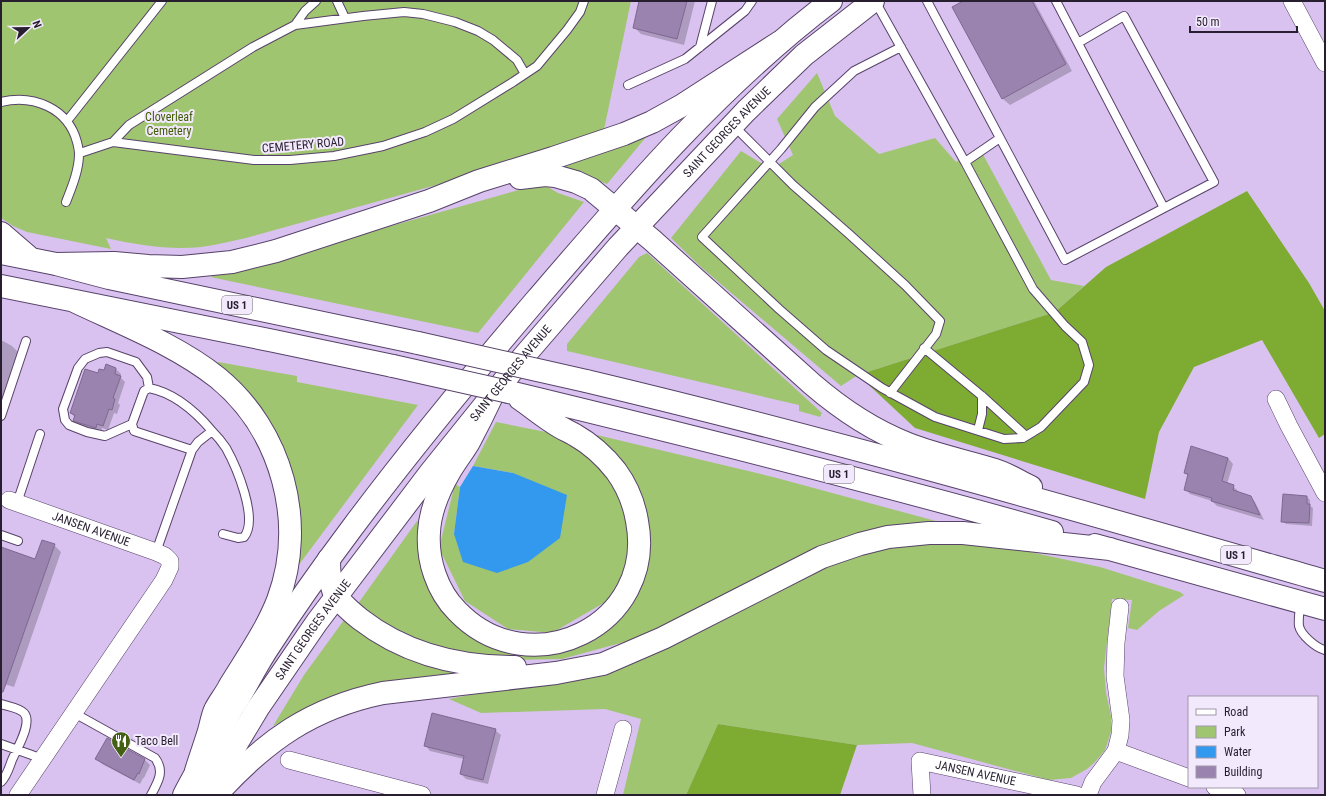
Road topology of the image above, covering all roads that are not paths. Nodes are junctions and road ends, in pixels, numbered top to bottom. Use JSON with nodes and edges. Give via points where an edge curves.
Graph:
{"nodes":[{"id":1,"x":162,"y":1,"type":"edge"},
{"id":2,"x":316,"y":1,"type":"edge"},
{"id":3,"x":337,"y":1,"type":"edge"},
{"id":4,"x":584,"y":1,"type":"edge"},
{"id":5,"x":712,"y":1,"type":"edge"},
{"id":6,"x":752,"y":1,"type":"edge"},
{"id":7,"x":830,"y":1,"type":"edge"},
{"id":8,"x":874,"y":1,"type":"edge"},
{"id":9,"x":927,"y":1,"type":"edge"},
{"id":10,"x":1056,"y":1,"type":"edge"},
{"id":11,"x":1292,"y":1,"type":"edge"},
{"id":12,"x":345,"y":18,"type":"junction"},
{"id":13,"x":295,"y":25,"type":"junction"},
{"id":14,"x":780,"y":42,"type":"junction"},
{"id":15,"x":1078,"y":43,"type":"junction"},
{"id":16,"x":700,"y":47,"type":"junction"},
{"id":17,"x":901,"y":47,"type":"junction"},
{"id":18,"x":1325,"y":63,"type":"edge"},
{"id":19,"x":525,"y":74,"type":"junction"},
{"id":20,"x":628,"y":85,"type":"dead end"},
{"id":21,"x":1,"y":102,"type":"edge"},
{"id":22,"x":67,"y":120,"type":"junction"},
{"id":23,"x":733,"y":124,"type":"junction"},
{"id":24,"x":1000,"y":138,"type":"junction"},
{"id":25,"x":113,"y":142,"type":"junction"},
{"id":26,"x":80,"y":153,"type":"junction"},
{"id":27,"x":663,"y":156,"type":"junction"},
{"id":28,"x":770,"y":161,"type":"junction"},
{"id":29,"x":965,"y":162,"type":"junction"},
{"id":30,"x":663,"y":199,"type":"junction"},
{"id":31,"x":429,"y":201,"type":"junction"},
{"id":32,"x":66,"y":202,"type":"dead end"},
{"id":33,"x":1164,"y":208,"type":"junction"},
{"id":34,"x":616,"y":209,"type":"junction"},
{"id":35,"x":637,"y":226,"type":"junction"},
{"id":36,"x":1,"y":233,"type":"edge"},
{"id":37,"x":1,"y":253,"type":"edge"},
{"id":38,"x":31,"y":259,"type":"junction"},
{"id":39,"x":56,"y":264,"type":"junction"},
{"id":40,"x":1,"y":286,"type":"edge"},
{"id":41,"x":74,"y":301,"type":"junction"},
{"id":42,"x":26,"y":341,"type":"dead end"},
{"id":43,"x":924,"y":348,"type":"junction"},
{"id":44,"x":149,"y":388,"type":"junction"},
{"id":45,"x":890,"y":392,"type":"junction"},
{"id":46,"x":501,"y":394,"type":"junction"},
{"id":47,"x":982,"y":396,"type":"junction"},
{"id":48,"x":1276,"y":399,"type":"dead end"},
{"id":49,"x":1,"y":416,"type":"edge"},
{"id":50,"x":132,"y":424,"type":"junction"},
{"id":51,"x":978,"y":430,"type":"junction"},
{"id":52,"x":212,"y":431,"type":"junction"},
{"id":53,"x":40,"y":434,"type":"dead end"},
{"id":54,"x":1026,"y":436,"type":"junction"},
{"id":55,"x":192,"y":450,"type":"junction"},
{"id":56,"x":1325,"y":493,"type":"edge"},
{"id":57,"x":13,"y":502,"type":"joint"},
{"id":58,"x":1083,"y":512,"type":"junction"},
{"id":59,"x":223,"y":534,"type":"dead end"},
{"id":60,"x":1,"y":535,"type":"edge"},
{"id":61,"x":18,"y":541,"type":"dead end"},
{"id":62,"x":1110,"y":549,"type":"junction"},
{"id":63,"x":156,"y":552,"type":"junction"},
{"id":64,"x":329,"y":559,"type":"junction"},
{"id":65,"x":1325,"y":581,"type":"edge"},
{"id":66,"x":337,"y":596,"type":"junction"},
{"id":67,"x":1300,"y":602,"type":"junction"},
{"id":68,"x":1120,"y":607,"type":"dead end"},
{"id":69,"x":1325,"y":609,"type":"edge"},
{"id":70,"x":1325,"y":650,"type":"edge"},
{"id":71,"x":630,"y":651,"type":"junction"},
{"id":72,"x":1,"y":704,"type":"edge"},
{"id":73,"x":74,"y":713,"type":"junction"},
{"id":74,"x":623,"y":729,"type":"dead end"},
{"id":75,"x":1,"y":744,"type":"edge"},
{"id":76,"x":17,"y":750,"type":"junction"},
{"id":77,"x":1116,"y":751,"type":"junction"},
{"id":78,"x":43,"y":759,"type":"junction"},
{"id":79,"x":289,"y":760,"type":"dead end"},
{"id":80,"x":196,"y":771,"type":"junction"},
{"id":81,"x":1188,"y":778,"type":"edge"},
{"id":82,"x":1,"y":782,"type":"edge"},
{"id":83,"x":1218,"y":788,"type":"edge"},
{"id":84,"x":18,"y":795,"type":"edge"},
{"id":85,"x":151,"y":795,"type":"edge"},
{"id":86,"x":184,"y":795,"type":"edge"},
{"id":87,"x":206,"y":795,"type":"edge"},
{"id":88,"x":216,"y":795,"type":"edge"},
{"id":89,"x":422,"y":795,"type":"edge"},
{"id":90,"x":605,"y":795,"type":"edge"},
{"id":91,"x":922,"y":795,"type":"edge"},
{"id":92,"x":1077,"y":795,"type":"edge"},
{"id":93,"x":1088,"y":795,"type":"edge"},
{"id":94,"x":1237,"y":795,"type":"edge"}],
"edges":[{"from":1,"to":22,"type":"lane"},
{"from":2,"to":13,"type":"lane","name":"CEMETERY ROAD"},
{"from":3,"to":12,"type":"lane"},
{"from":4,"to":19,"type":"lane","name":"CEMETERY ROAD","via":[[580,12],[567,30],[537,66]]},
{"from":5,"to":16,"type":"lane"},
{"from":6,"to":16,"type":"lane","via":[[745,11]]},
{"from":7,"to":14,"type":"main road","name":"SAINT GEORGES AVENUE"},
{"from":8,"to":17,"type":"lane"},
{"from":8,"to":23,"type":"main road","name":"SAINT GEORGES AVENUE","via":[[787,70]]},
{"from":9,"to":24,"type":"lane"},
{"from":10,"to":15,"type":"lane"},
{"from":11,"to":18,"type":"street"},
{"from":12,"to":13,"type":"lane","name":"CEMETERY ROAD"},
{"from":12,"to":19,"type":"lane","name":"CEMETERY ROAD","via":[[404,12],[455,22],[493,40],[517,60]]},
{"from":13,"to":25,"type":"lane","name":"CEMETERY ROAD","via":[[253,47],[129,125]]},
{"from":14,"to":27,"type":"main road","name":"SAINT GEORGES AVENUE"},
{"from":14,"to":31,"type":"main road","via":[[698,96],[652,122],[560,156],[479,181]]},
{"from":15,"to":33,"type":"lane"},
{"from":15,"to":33,"type":"lane","via":[[1124,16],[1214,182]]},
{"from":16,"to":20,"type":"lane","via":[[685,59]]},
{"from":17,"to":28,"type":"lane","via":[[854,71],[815,107]]},
{"from":17,"to":29,"type":"lane"},
{"from":19,"to":25,"type":"lane","name":"CEMETERY ROAD","via":[[454,119],[425,132],[383,146],[334,156],[254,160]]},
{"from":21,"to":22,"type":"lane","via":[[23,99],[37,102],[58,112]]},
{"from":22,"to":26,"type":"lane"},
{"from":23,"to":28,"type":"lane"},
{"from":23,"to":30,"type":"main road","name":"SAINT GEORGES AVENUE"},
{"from":24,"to":29,"type":"lane"},
{"from":24,"to":33,"type":"lane","via":[[1066,260]]},
{"from":25,"to":26,"type":"lane","name":"CEMETERY ROAD"},
{"from":26,"to":32,"type":"lane","via":[[76,176]]},
{"from":27,"to":30,"type":"main road","via":[[656,175],[656,186]]},
{"from":27,"to":34,"type":"main road","name":"SAINT GEORGES AVENUE"},
{"from":28,"to":43,"type":"lane","via":[[793,185],[905,285],[940,321],[936,334]]},
{"from":28,"to":45,"type":"lane","via":[[702,237],[826,350]]},
{"from":29,"to":54,"type":"lane","via":[[1033,289],[1082,342],[1089,364],[1084,382],[1041,427]]},
{"from":30,"to":35,"type":"main road","name":"SAINT GEORGES AVENUE"},
{"from":31,"to":34,"type":"main road","via":[[514,179],[545,175],[583,185]]},
{"from":31,"to":39,"type":"main road","via":[[276,251],[232,262],[182,267],[114,263]]},
{"from":34,"to":35,"type":"main road"},
{"from":34,"to":64,"type":"main road","name":"SAINT GEORGES AVENUE","via":[[468,381],[385,484]]},
{"from":35,"to":46,"type":"main road","name":"SAINT GEORGES AVENUE","via":[[524,356]]},
{"from":35,"to":58,"type":"main road","via":[[812,384],[849,413],[906,443],[997,471]]},
{"from":36,"to":38,"type":"main road"},
{"from":37,"to":38,"type":"main road","number":"US 1"},
{"from":38,"to":39,"type":"main road","number":"US 1"},
{"from":39,"to":58,"type":"main road","number":"US 1","bridge":true,"via":[[109,278],[418,342],[586,381],[800,434]]},
{"from":40,"to":41,"type":"main road","number":"US 1"},
{"from":41,"to":46,"type":"main road","number":"US 1","bridge":true,"via":[[393,366]]},
{"from":41,"to":80,"type":"main road","via":[[169,347],[217,378],[234,393],[256,421],[269,443],[282,477],[288,501],[290,527],[290,551],[285,577],[264,629],[215,711]]},
{"from":42,"to":49,"type":"lane"},
{"from":43,"to":45,"type":"lane"},
{"from":43,"to":47,"type":"lane"},
{"from":44,"to":50,"type":"lane","via":[[144,392]]},
{"from":44,"to":50,"type":"lane","via":[[147,377],[136,362],[107,352],[85,359],[78,368],[63,409],[69,425],[105,436]]},
{"from":44,"to":52,"type":"lane","via":[[180,401]]},
{"from":45,"to":51,"type":"lane","via":[[935,416]]},
{"from":46,"to":46,"type":"main road","via":[[575,434],[593,447],[623,482],[632,501],[638,524],[639,546],[636,567],[619,603],[586,631],[554,644],[529,645],[510,642],[469,623],[447,599],[436,578],[430,555],[431,520],[437,496],[450,470]]},
{"from":46,"to":62,"type":"main road","number":"US 1","via":[[566,406],[711,441],[864,480]]},
{"from":46,"to":66,"type":"main road","name":"SAINT GEORGES AVENUE","via":[[430,473]]},
{"from":47,"to":51,"type":"lane","via":[[982,414]]},
{"from":47,"to":54,"type":"lane"},
{"from":48,"to":56,"type":"street"},
{"from":50,"to":55,"type":"lane","via":[[134,431]]},
{"from":51,"to":54,"type":"lane","via":[[1004,439]]},
{"from":52,"to":55,"type":"lane"},
{"from":52,"to":59,"type":"lane","via":[[234,464],[248,511],[248,529],[244,537]]},
{"from":53,"to":57,"type":"lane"},
{"from":55,"to":63,"type":"lane"},
{"from":57,"to":63,"type":"street","name":"JANSEN AVENUE"},
{"from":58,"to":65,"type":"main road","number":"US 1"},
{"from":60,"to":61,"type":"lane"},
{"from":62,"to":67,"type":"main road","number":"US 1"},
{"from":62,"to":71,"type":"main road","via":[[963,533],[888,537],[815,560],[663,638]]},
{"from":63,"to":73,"type":"street","name":"JANSEN AVENUE","via":[[170,561],[164,580]]},
{"from":64,"to":66,"type":"main road","via":[[331,584]]},
{"from":64,"to":80,"type":"main road","name":"SAINT GEORGES AVENUE","via":[[266,652]]},
{"from":66,"to":71,"type":"main road","via":[[349,610],[380,633],[414,651],[452,662],[497,667],[544,665]]},
{"from":66,"to":87,"type":"main road","name":"SAINT GEORGES AVENUE","via":[[258,708]]},
{"from":67,"to":69,"type":"main road","number":"US 1"},
{"from":67,"to":70,"type":"lane","via":[[1299,628],[1309,641]]},
{"from":68,"to":77,"type":"street","via":[[1115,676],[1121,720]]},
{"from":71,"to":88,"type":"main road","via":[[603,664],[571,671],[398,690],[343,703],[317,714],[279,736],[246,763]]},
{"from":72,"to":76,"type":"lane","via":[[20,710],[26,718],[26,726]]},
{"from":73,"to":78,"type":"street"},
{"from":73,"to":85,"type":"lane","via":[[155,758],[159,764],[160,774]]},
{"from":74,"to":90,"type":"street"},
{"from":75,"to":76,"type":"lane"},
{"from":76,"to":78,"type":"lane"},
{"from":76,"to":82,"type":"lane","via":[[8,773]]},
{"from":77,"to":81,"type":"street"},
{"from":77,"to":93,"type":"street","via":[[1093,782]]},
{"from":78,"to":84,"type":"street"},
{"from":79,"to":89,"type":"street"},
{"from":80,"to":86,"type":"main road","name":"SAINT GEORGES AVENUE"},
{"from":83,"to":94,"type":"street"},
{"from":91,"to":92,"type":"street","name":"JANSEN AVENUE","via":[[920,761]]}]}
